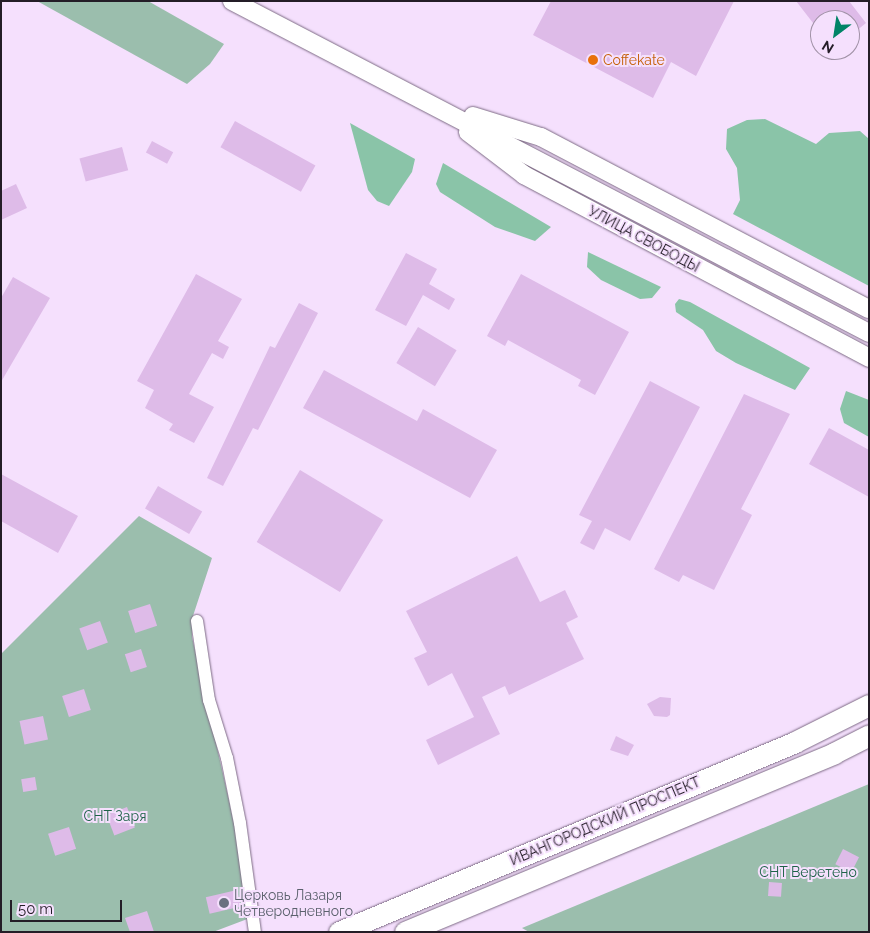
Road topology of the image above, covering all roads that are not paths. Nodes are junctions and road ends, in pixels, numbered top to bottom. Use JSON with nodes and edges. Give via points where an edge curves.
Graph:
{"nodes":[{"id":1,"x":232,"y":1,"type":"edge"},
{"id":2,"x":430,"y":102,"type":"junction"},
{"id":3,"x":869,"y":309,"type":"edge"},
{"id":4,"x":869,"y":333,"type":"edge"},
{"id":5,"x":869,"y":358,"type":"edge"},
{"id":6,"x":197,"y":621,"type":"dead end"},
{"id":7,"x":869,"y":705,"type":"edge"},
{"id":8,"x":869,"y":735,"type":"edge"},
{"id":9,"x":255,"y":932,"type":"edge"},
{"id":10,"x":339,"y":932,"type":"edge"},
{"id":11,"x":405,"y":932,"type":"edge"}],
"edges":[{"from":1,"to":2,"type":"main road","name":"УЛИЦА СВОБОДЫ"},
{"from":2,"to":3,"type":"main road","name":"УЛИЦА СВОБОДЫ","via":[[541,137]]},
{"from":2,"to":4,"type":"main road","name":"УЛИЦА СВОБОДЫ"},
{"from":2,"to":5,"type":"main road","name":"УЛИЦА СВОБОДЫ","via":[[524,175]]},
{"from":6,"to":9,"type":"street","via":[[209,700],[227,758],[240,823]]},
{"from":7,"to":10,"type":"highway","name":"ИВАНГОРОДСКИЙ ПРОСПЕКТ","via":[[795,742]]},
{"from":8,"to":11,"type":"highway","name":"ИВАНГОРОДСКИЙ ПРОСПЕКТ","via":[[834,753]]}]}
